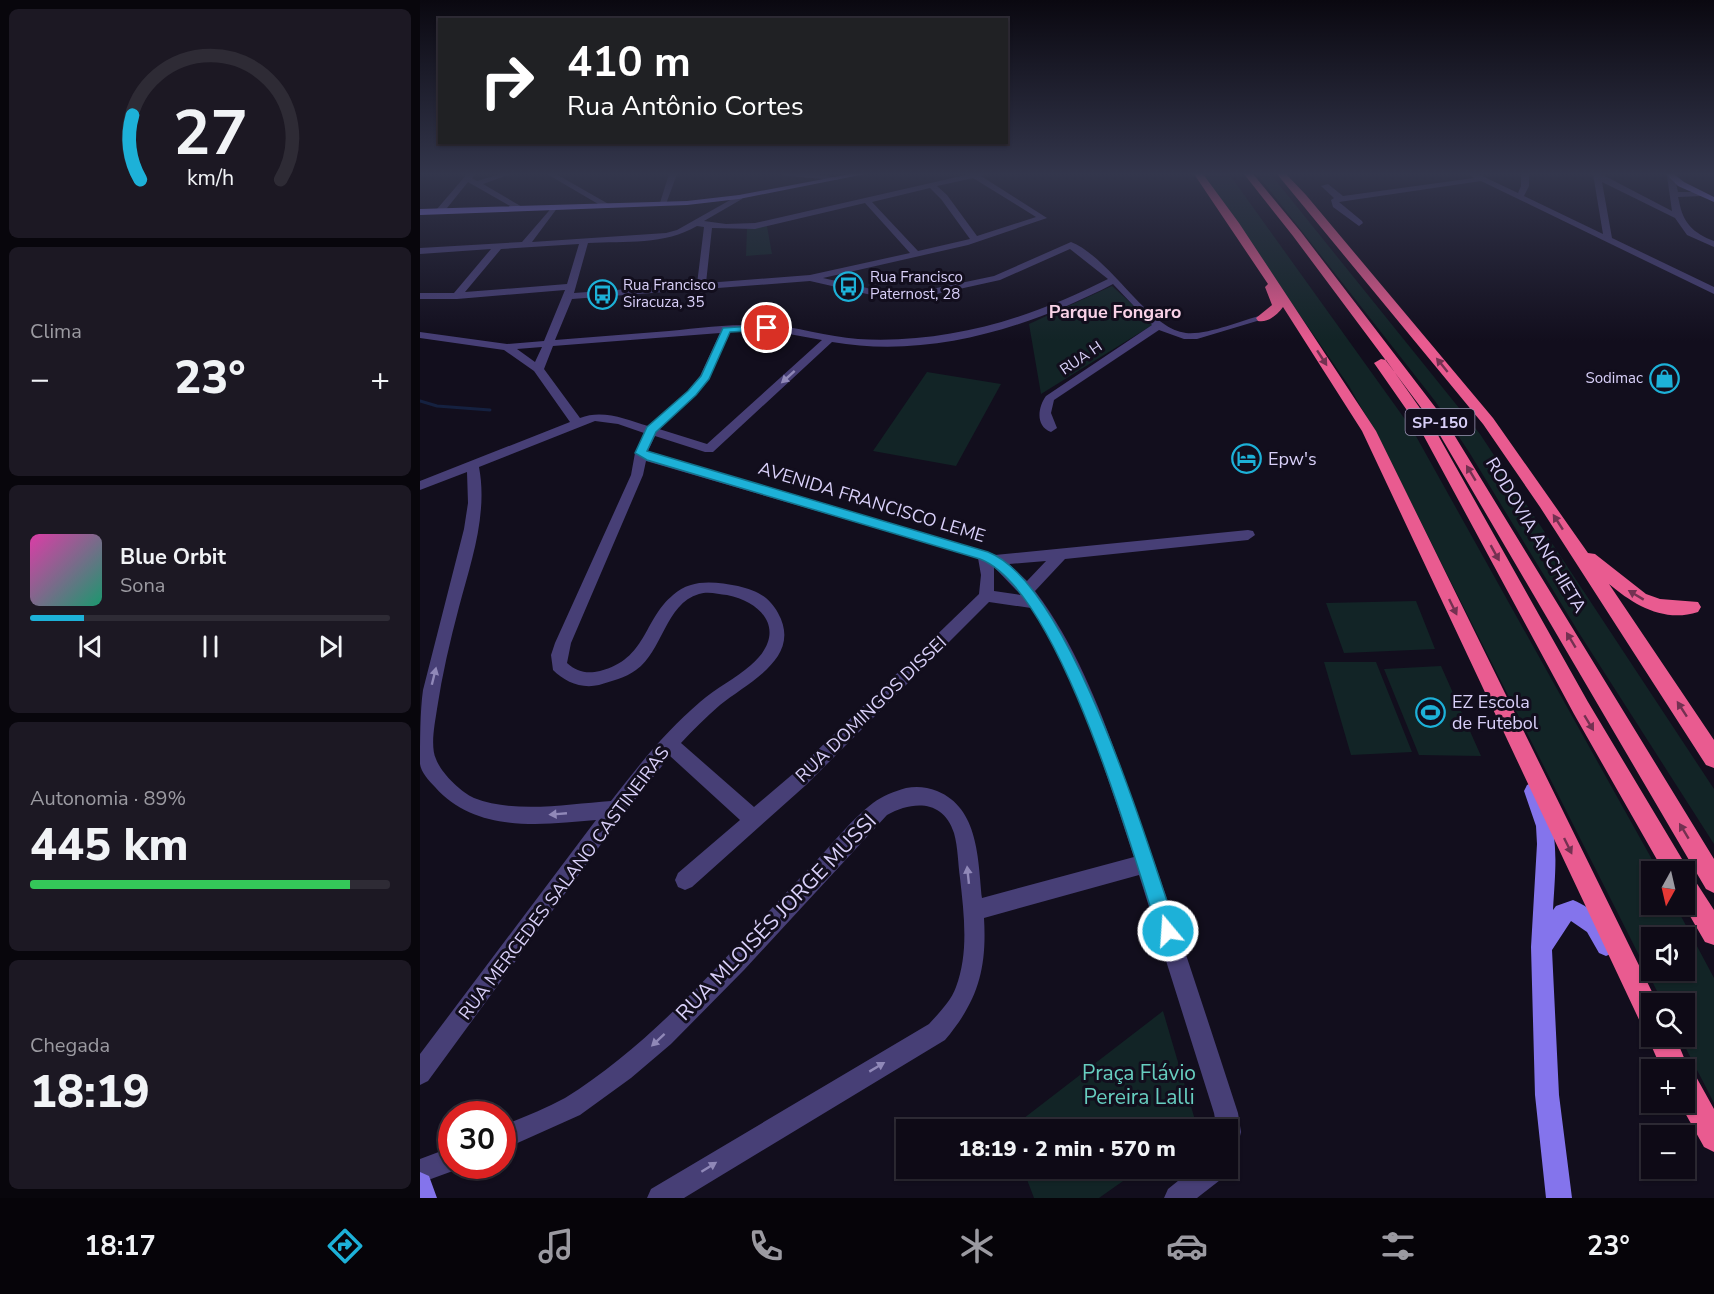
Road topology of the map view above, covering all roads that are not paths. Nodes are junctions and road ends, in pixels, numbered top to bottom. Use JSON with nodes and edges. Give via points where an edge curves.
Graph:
{"nodes":[{"id":1,"x":536,"y":230,"type":"edge"},
{"id":2,"x":681,"y":230,"type":"edge"},
{"id":3,"x":708,"y":230,"type":"edge"},
{"id":4,"x":894,"y":230,"type":"edge"},
{"id":5,"x":968,"y":230,"type":"edge"},
{"id":6,"x":1006,"y":230,"type":"edge"},
{"id":7,"x":1238,"y":230,"type":"edge"},
{"id":8,"x":1282,"y":230,"type":"edge"},
{"id":9,"x":1294,"y":230,"type":"edge"},
{"id":10,"x":1330,"y":230,"type":"edge"},
{"id":11,"x":1587,"y":230,"type":"edge"},
{"id":12,"x":1606,"y":230,"type":"edge"},
{"id":13,"x":1687,"y":230,"type":"edge"},
{"id":14,"x":585,"y":240,"type":"junction"},
{"id":15,"x":975,"y":240,"type":"junction"},
{"id":16,"x":1608,"y":240,"type":"junction"},
{"id":17,"x":525,"y":244,"type":"junction"},
{"id":18,"x":1714,"y":244,"type":"edge"},
{"id":19,"x":499,"y":246,"type":"junction"},
{"id":20,"x":420,"y":251,"type":"edge"},
{"id":21,"x":916,"y":254,"type":"junction"},
{"id":22,"x":1266,"y":274,"type":"junction"},
{"id":23,"x":810,"y":278,"type":"junction"},
{"id":24,"x":1114,"y":280,"type":"junction"},
{"id":25,"x":701,"y":287,"type":"junction"},
{"id":26,"x":1714,"y":291,"type":"edge"},
{"id":27,"x":569,"y":292,"type":"junction"},
{"id":28,"x":420,"y":296,"type":"edge"},
{"id":29,"x":457,"y":296,"type":"junction"},
{"id":30,"x":1262,"y":318,"type":"junction"},
{"id":31,"x":1158,"y":326,"type":"junction"},
{"id":32,"x":726,"y":330,"type":"junction"},
{"id":33,"x":1306,"y":333,"type":"junction"},
{"id":34,"x":420,"y":335,"type":"edge"},
{"id":35,"x":831,"y":338,"type":"junction"},
{"id":36,"x":550,"y":343,"type":"junction"},
{"id":37,"x":507,"y":347,"type":"junction"},
{"id":38,"x":538,"y":369,"type":"junction"},
{"id":39,"x":576,"y":422,"type":"junction"},
{"id":40,"x":1051,"y":428,"type":"dead end"},
{"id":41,"x":651,"y":430,"type":"junction"},
{"id":42,"x":641,"y":453,"type":"junction"},
{"id":43,"x":472,"y":465,"type":"junction"},
{"id":44,"x":420,"y":486,"type":"edge"},
{"id":45,"x":1248,"y":535,"type":"dead end"},
{"id":46,"x":1576,"y":549,"type":"junction"},
{"id":47,"x":1061,"y":554,"type":"junction"},
{"id":48,"x":989,"y":557,"type":"junction"},
{"id":49,"x":986,"y":596,"type":"junction"},
{"id":50,"x":1030,"y":597,"type":"junction"},
{"id":51,"x":1692,"y":607,"type":"dead end"},
{"id":52,"x":1507,"y":717,"type":"junction"},
{"id":53,"x":669,"y":744,"type":"junction"},
{"id":54,"x":1714,"y":758,"type":"edge"},
{"id":55,"x":616,"y":809,"type":"junction"},
{"id":56,"x":753,"y":819,"type":"junction"},
{"id":57,"x":1671,"y":861,"type":"edge"},
{"id":58,"x":1146,"y":863,"type":"junction"},
{"id":59,"x":685,"y":880,"type":"dead end"},
{"id":60,"x":1714,"y":881,"type":"edge"},
{"id":61,"x":1695,"y":902,"type":"edge"},
{"id":62,"x":972,"y":911,"type":"junction"},
{"id":63,"x":1714,"y":933,"type":"edge"},
{"id":64,"x":1541,"y":947,"type":"junction"},
{"id":65,"x":1641,"y":996,"type":"edge"},
{"id":66,"x":1641,"y":1005,"type":"edge"},
{"id":67,"x":420,"y":1073,"type":"edge"},
{"id":68,"x":1695,"y":1103,"type":"edge"},
{"id":69,"x":1227,"y":1119,"type":"edge"},
{"id":70,"x":516,"y":1131,"type":"edge"},
{"id":71,"x":1714,"y":1137,"type":"edge"},
{"id":72,"x":438,"y":1165,"type":"edge"},
{"id":73,"x":420,"y":1172,"type":"edge"},
{"id":74,"x":1201,"y":1179,"type":"edge"},
{"id":75,"x":420,"y":1185,"type":"edge"},
{"id":76,"x":424,"y":1198,"type":"edge"},
{"id":77,"x":660,"y":1198,"type":"edge"},
{"id":78,"x":1177,"y":1198,"type":"edge"},
{"id":79,"x":1559,"y":1198,"type":"edge"}],
"edges":[{"from":1,"to":17,"type":"street"},
{"from":2,"to":14,"type":"street","via":[[667,236]]},
{"from":3,"to":25,"type":"street"},
{"from":4,"to":21,"type":"street"},
{"from":5,"to":15,"type":"street"},
{"from":6,"to":15,"type":"street"},
{"from":7,"to":22,"type":"highway"},
{"from":8,"to":57,"type":"highway","number":"SP-150","one_way":true,"via":[[1427,428],[1581,708]]},
{"from":60,"to":9,"type":"highway","name":"RODOVIA ANCHIETA","number":"SP-150","one_way":true,"via":[[1440,423]]},
{"from":46,"to":10,"type":"highway","number":"SP-150","one_way":true,"via":[[1488,421]]},
{"from":11,"to":16,"type":"street"},
{"from":12,"to":16,"type":"street"},
{"from":13,"to":18,"type":"street"},
{"from":14,"to":17,"type":"street"},
{"from":14,"to":27,"type":"street"},
{"from":15,"to":21,"type":"street"},
{"from":16,"to":26,"type":"street"},
{"from":17,"to":19,"type":"street"},
{"from":19,"to":20,"type":"street"},
{"from":19,"to":29,"type":"street"},
{"from":21,"to":23,"type":"street"},
{"from":22,"to":30,"type":"highway","via":[[1278,305]]},
{"from":22,"to":33,"type":"highway"},
{"from":23,"to":24,"type":"street","via":[[889,296],[939,291],[1004,276],[1071,245]]},
{"from":23,"to":25,"type":"street"},
{"from":24,"to":31,"type":"street"},
{"from":24,"to":35,"type":"street","via":[[1055,310],[988,330],[895,344]]},
{"from":25,"to":27,"type":"street"},
{"from":27,"to":29,"type":"street"},
{"from":27,"to":36,"type":"street"},
{"from":28,"to":29,"type":"street"},
{"from":30,"to":31,"type":"street","via":[[1197,336],[1179,336]]},
{"from":30,"to":33,"type":"highway","via":[[1284,320]]},
{"from":31,"to":40,"type":"street","name":"RUA H","via":[[1050,398],[1044,417]]},
{"from":32,"to":35,"type":"street","via":[[776,328]]},
{"from":32,"to":36,"type":"street"},
{"from":32,"to":41,"type":"street","via":[[705,377]]},
{"from":33,"to":52,"type":"highway","one_way":true,"via":[[1369,431]]},
{"from":34,"to":37,"type":"street"},
{"from":35,"to":41,"type":"street","one_way":true,"via":[[709,449]]},
{"from":36,"to":37,"type":"street"},
{"from":36,"to":38,"type":"street"},
{"from":37,"to":38,"type":"street"},
{"from":38,"to":39,"type":"street"},
{"from":39,"to":41,"type":"street","via":[[607,417]]},
{"from":39,"to":43,"type":"street"},
{"from":41,"to":42,"type":"street"},
{"from":42,"to":48,"type":"street","name":"AVENIDA FRANCISCO LEME"},
{"from":42,"to":53,"type":"street","name":"RUA MERCEDES SALANO CASTINEIRAS","via":[[637,475],[563,643],[559,665],[574,678],[590,680],[620,674],[648,646],[673,604],[693,590],[710,587],[753,595],[774,618],[777,633],[766,661],[717,698]]},
{"from":43,"to":44,"type":"street"},
{"from":55,"to":43,"type":"street","one_way":true,"via":[[544,815],[497,813],[469,806],[451,792],[426,759],[424,722],[429,692],[476,504]]},
{"from":45,"to":47,"type":"street"},
{"from":51,"to":46,"type":"highway","one_way":true,"via":[[1659,606],[1640,599]]},
{"from":54,"to":46,"type":"highway","number":"SP-150","one_way":true},
{"from":47,"to":48,"type":"street"},
{"from":47,"to":50,"type":"street"},
{"from":48,"to":49,"type":"street"},
{"from":48,"to":50,"type":"street","name":"AVENIDA FRANCISCO LEME"},
{"from":49,"to":50,"type":"street"},
{"from":49,"to":56,"type":"street","name":"RUA DOMINGOS DISSEI"},
{"from":50,"to":58,"type":"street","name":"AVENIDA FRANCISCO LEME","via":[[1072,668]]},
{"from":52,"to":64,"type":"street","via":[[1545,826]]},
{"from":52,"to":65,"type":"highway","one_way":true},
{"from":53,"to":55,"type":"street","name":"RUA MERCEDES SALANO CASTINEIRAS"},
{"from":53,"to":56,"type":"street"},
{"from":55,"to":67,"type":"street","name":"RUA MERCEDES SALANO CASTINEIRAS"},
{"from":56,"to":59,"type":"street","name":"RUA DOMINGOS DISSEI"},
{"from":58,"to":62,"type":"street"},
{"from":58,"to":69,"type":"street","name":"AVENIDA FRANCISCO LEME"},
{"from":61,"to":63,"type":"highway"},
{"from":62,"to":70,"type":"street","name":"RUA MLOISÉS JORGE MUSSI","one_way":true,"via":[[964,833],[958,817],[949,807],[929,797],[910,796],[891,802],[868,820],[692,1007],[633,1063],[579,1102]]},
{"from":77,"to":62,"type":"street","name":"RUA MLOISÉS JORGE MUSSI","one_way":true,"via":[[937,1032],[966,992],[973,969]]},
{"from":64,"to":66,"type":"street","via":[[1563,913],[1573,910],[1584,916],[1594,925]]},
{"from":64,"to":79,"type":"street","via":[[1547,1095]]},
{"from":68,"to":71,"type":"highway"},
{"from":72,"to":73,"type":"street"},
{"from":74,"to":78,"type":"street"},
{"from":75,"to":76,"type":"street"}]}
